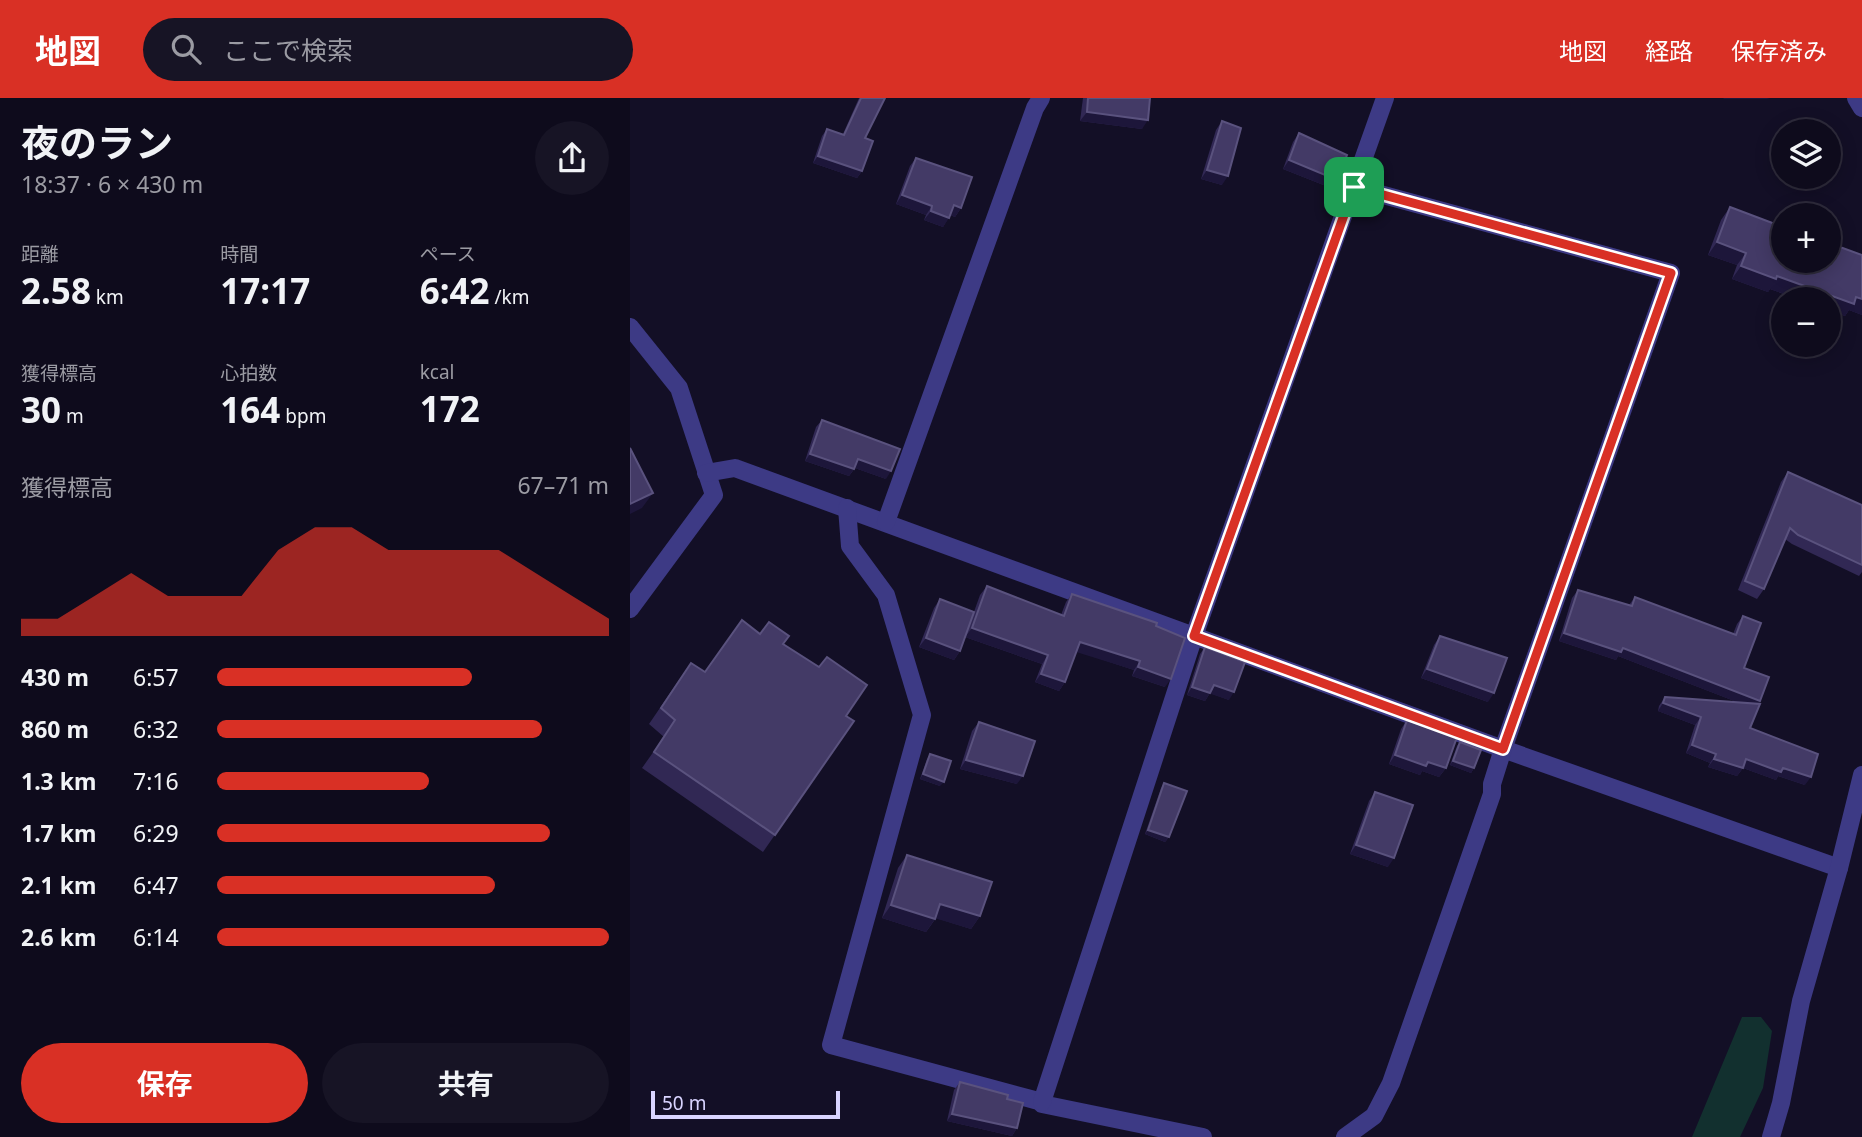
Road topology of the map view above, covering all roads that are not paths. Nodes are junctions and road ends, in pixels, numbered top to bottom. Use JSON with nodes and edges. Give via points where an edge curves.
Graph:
{"nodes":[{"id":1,"x":1385,"y":98,"type":"edge"},
{"id":2,"x":1856,"y":98,"type":"edge"},
{"id":3,"x":1034,"y":101,"type":"edge"},
{"id":4,"x":1862,"y":108,"type":"edge"},
{"id":5,"x":1354,"y":187,"type":"junction"},
{"id":6,"x":630,"y":327,"type":"edge"},
{"id":7,"x":706,"y":473,"type":"junction"},
{"id":8,"x":847,"y":509,"type":"junction"},
{"id":9,"x":886,"y":522,"type":"junction"},
{"id":10,"x":630,"y":609,"type":"edge"},
{"id":11,"x":1194,"y":636,"type":"junction"},
{"id":12,"x":1503,"y":749,"type":"junction"},
{"id":13,"x":1862,"y":775,"type":"edge"},
{"id":14,"x":1839,"y":868,"type":"junction"},
{"id":15,"x":1042,"y":1102,"type":"junction"},
{"id":16,"x":1203,"y":1137,"type":"edge"},
{"id":17,"x":1345,"y":1137,"type":"edge"},
{"id":18,"x":1770,"y":1137,"type":"edge"}],
"edges":[{"from":1,"to":5,"type":"street"},
{"from":2,"to":4,"type":"street"},
{"from":3,"to":9,"type":"street"},
{"from":5,"to":11,"type":"street"},
{"from":5,"to":12,"type":"street","via":[[1671,273]]},
{"from":6,"to":7,"type":"street","via":[[679,388]]},
{"from":7,"to":8,"type":"street","via":[[735,468]]},
{"from":7,"to":10,"type":"street","via":[[714,495]]},
{"from":8,"to":9,"type":"street"},
{"from":8,"to":15,"type":"street","via":[[850,546],[886,595],[922,715],[831,1045]]},
{"from":9,"to":11,"type":"street"},
{"from":11,"to":12,"type":"street"},
{"from":11,"to":15,"type":"street"},
{"from":12,"to":14,"type":"street"},
{"from":12,"to":17,"type":"street","via":[[1492,794],[1391,1083],[1374,1116]]},
{"from":13,"to":14,"type":"street"},
{"from":14,"to":18,"type":"street","via":[[1801,1001],[1782,1103]]},
{"from":15,"to":16,"type":"street"}]}
